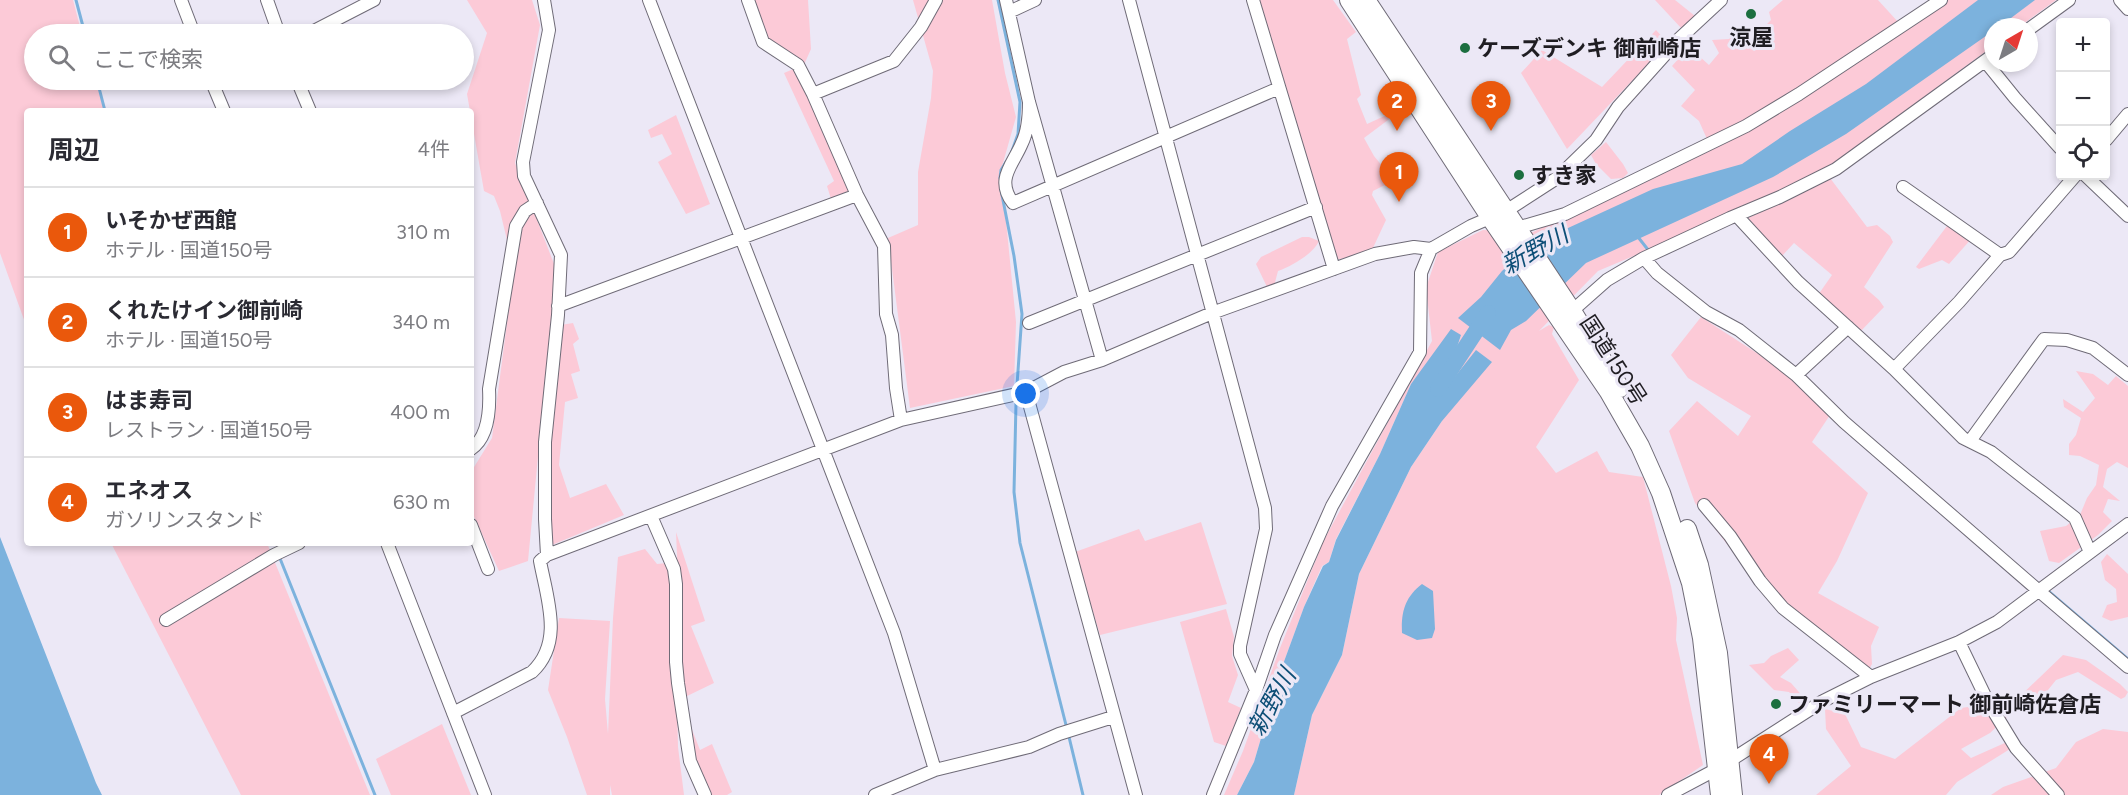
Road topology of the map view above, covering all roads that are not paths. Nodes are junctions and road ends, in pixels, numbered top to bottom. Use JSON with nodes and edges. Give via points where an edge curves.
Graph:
{"nodes":[{"id":1,"x":181,"y":0,"type":"edge"},
{"id":2,"x":267,"y":0,"type":"edge"},
{"id":3,"x":374,"y":0,"type":"edge"},
{"id":4,"x":544,"y":0,"type":"edge"},
{"id":5,"x":649,"y":0,"type":"edge"},
{"id":6,"x":748,"y":0,"type":"edge"},
{"id":7,"x":936,"y":0,"type":"edge"},
{"id":8,"x":1035,"y":0,"type":"edge"},
{"id":9,"x":1129,"y":0,"type":"edge"},
{"id":10,"x":1253,"y":0,"type":"edge"},
{"id":11,"x":1349,"y":0,"type":"edge"},
{"id":12,"x":1366,"y":0,"type":"edge"},
{"id":13,"x":1721,"y":0,"type":"edge"},
{"id":14,"x":1941,"y":0,"type":"edge"},
{"id":15,"x":2069,"y":0,"type":"edge"},
{"id":16,"x":2120,"y":0,"type":"edge"},
{"id":17,"x":1008,"y":6,"type":"edge"},
{"id":18,"x":2128,"y":9,"type":"edge"},
{"id":19,"x":2038,"y":22,"type":"edge"},
{"id":20,"x":190,"y":24,"type":"edge"},
{"id":21,"x":275,"y":24,"type":"edge"},
{"id":22,"x":327,"y":24,"type":"edge"},
{"id":23,"x":1984,"y":62,"type":"edge"},
{"id":24,"x":1998,"y":72,"type":"edge"},
{"id":25,"x":1279,"y":88,"type":"junction"},
{"id":26,"x":215,"y":90,"type":"edge"},
{"id":27,"x":301,"y":90,"type":"edge"},
{"id":28,"x":813,"y":94,"type":"junction"},
{"id":29,"x":1029,"y":102,"type":"junction"},
{"id":30,"x":223,"y":108,"type":"edge"},
{"id":31,"x":309,"y":108,"type":"edge"},
{"id":32,"x":2128,"y":114,"type":"edge"},
{"id":33,"x":2110,"y":135,"type":"edge"},
{"id":34,"x":1165,"y":138,"type":"junction"},
{"id":35,"x":2056,"y":143,"type":"edge"},
{"id":36,"x":2072,"y":180,"type":"edge"},
{"id":37,"x":2090,"y":180,"type":"edge"},
{"id":38,"x":1053,"y":186,"type":"junction"},
{"id":39,"x":1903,"y":187,"type":"dead end"},
{"id":40,"x":857,"y":195,"type":"junction"},
{"id":41,"x":537,"y":203,"type":"junction"},
{"id":42,"x":1316,"y":207,"type":"junction"},
{"id":43,"x":1498,"y":214,"type":"junction"},
{"id":44,"x":1737,"y":216,"type":"junction"},
{"id":45,"x":2128,"y":216,"type":"edge"},
{"id":46,"x":1516,"y":236,"type":"junction"},
{"id":47,"x":741,"y":238,"type":"junction"},
{"id":48,"x":1431,"y":249,"type":"junction"},
{"id":49,"x":1197,"y":255,"type":"junction"},
{"id":50,"x":2000,"y":255,"type":"junction"},
{"id":51,"x":1644,"y":258,"type":"junction"},
{"id":52,"x":1334,"y":269,"type":"junction"},
{"id":53,"x":1084,"y":301,"type":"junction"},
{"id":54,"x":558,"y":306,"type":"junction"},
{"id":55,"x":1565,"y":310,"type":"junction"},
{"id":56,"x":1212,"y":313,"type":"junction"},
{"id":57,"x":1029,"y":323,"type":"dead end"},
{"id":58,"x":1848,"y":327,"type":"junction"},
{"id":59,"x":1102,"y":360,"type":"junction"},
{"id":60,"x":1894,"y":369,"type":"junction"},
{"id":61,"x":2127,"y":373,"type":"edge"},
{"id":62,"x":1796,"y":375,"type":"junction"},
{"id":63,"x":1026,"y":392,"type":"junction"},
{"id":64,"x":901,"y":420,"type":"junction"},
{"id":65,"x":1970,"y":441,"type":"junction"},
{"id":66,"x":474,"y":446,"type":"edge"},
{"id":67,"x":824,"y":449,"type":"junction"},
{"id":68,"x":1704,"y":505,"type":"dead end"},
{"id":69,"x":651,"y":516,"type":"junction"},
{"id":70,"x":2125,"y":530,"type":"edge"},
{"id":71,"x":474,"y":533,"type":"edge"},
{"id":72,"x":293,"y":546,"type":"edge"},
{"id":73,"x":388,"y":546,"type":"edge"},
{"id":74,"x":2090,"y":552,"type":"junction"},
{"id":75,"x":547,"y":555,"type":"junction"},
{"id":76,"x":488,"y":569,"type":"dead end"},
{"id":77,"x":2039,"y":591,"type":"junction"},
{"id":78,"x":166,"y":620,"type":"dead end"},
{"id":79,"x":1959,"y":642,"type":"junction"},
{"id":80,"x":2128,"y":667,"type":"edge"},
{"id":81,"x":1871,"y":677,"type":"junction"},
{"id":82,"x":1256,"y":690,"type":"junction"},
{"id":83,"x":453,"y":713,"type":"junction"},
{"id":84,"x":1113,"y":717,"type":"junction"},
{"id":85,"x":1723,"y":765,"type":"junction"},
{"id":86,"x":935,"y":770,"type":"junction"},
{"id":87,"x":485,"y":795,"type":"edge"},
{"id":88,"x":705,"y":795,"type":"edge"},
{"id":89,"x":875,"y":795,"type":"edge"},
{"id":90,"x":1136,"y":795,"type":"edge"},
{"id":91,"x":1214,"y":795,"type":"edge"},
{"id":92,"x":1668,"y":795,"type":"edge"},
{"id":93,"x":1720,"y":795,"type":"edge"},
{"id":94,"x":1733,"y":795,"type":"edge"},
{"id":95,"x":2058,"y":795,"type":"edge"}],
"edges":[{"from":1,"to":20,"type":"street"},
{"from":2,"to":21,"type":"street"},
{"from":3,"to":22,"type":"street"},
{"from":4,"to":41,"type":"street","via":[[549,30],[524,162],[524,176]]},
{"from":5,"to":47,"type":"street"},
{"from":6,"to":28,"type":"street","via":[[763,42],[798,64]]},
{"from":7,"to":28,"type":"street","via":[[894,61]]},
{"from":8,"to":17,"type":"street"},
{"from":9,"to":34,"type":"street"},
{"from":10,"to":25,"type":"street"},
{"from":11,"to":43,"type":"highway","name":"国道150号"},
{"from":12,"to":43,"type":"highway","name":"国道150号"},
{"from":13,"to":43,"type":"street","via":[[1679,39],[1618,107],[1579,159],[1552,181]]},
{"from":14,"to":46,"type":"street","via":[[1746,126]]},
{"from":15,"to":19,"type":"street"},
{"from":16,"to":18,"type":"street"},
{"from":17,"to":29,"type":"street"},
{"from":23,"to":44,"type":"street","via":[[1836,169]]},
{"from":24,"to":35,"type":"street","via":[[2015,98]]},
{"from":25,"to":34,"type":"street"},
{"from":25,"to":42,"type":"street"},
{"from":26,"to":30,"type":"street"},
{"from":27,"to":31,"type":"street"},
{"from":28,"to":40,"type":"street"},
{"from":29,"to":38,"type":"street"},
{"from":29,"to":38,"type":"street","via":[[1023,142],[1005,173],[1007,196],[1012,203]]},
{"from":32,"to":33,"type":"street"},
{"from":34,"to":38,"type":"street"},
{"from":34,"to":49,"type":"street"},
{"from":36,"to":50,"type":"street","via":[[2009,252]]},
{"from":37,"to":45,"type":"street"},
{"from":38,"to":53,"type":"street"},
{"from":39,"to":50,"type":"street"},
{"from":40,"to":47,"type":"street"},
{"from":40,"to":64,"type":"street","via":[[884,246],[886,314]]},
{"from":41,"to":54,"type":"street","via":[[561,255]]},
{"from":41,"to":66,"type":"street","via":[[525,211],[516,226],[489,389],[490,406],[484,434]]},
{"from":42,"to":49,"type":"street"},
{"from":42,"to":52,"type":"street"},
{"from":43,"to":46,"type":"highway","name":"国道150号"},
{"from":43,"to":48,"type":"street"},
{"from":44,"to":51,"type":"street"},
{"from":44,"to":58,"type":"street","via":[[1798,282]]},
{"from":46,"to":55,"type":"highway","name":"国道150号"},
{"from":47,"to":54,"type":"street"},
{"from":47,"to":67,"type":"street"},
{"from":48,"to":52,"type":"street","via":[[1414,247],[1384,252]]},
{"from":48,"to":82,"type":"street","via":[[1421,273],[1420,352],[1332,506],[1275,635]]},
{"from":49,"to":53,"type":"street"},
{"from":49,"to":56,"type":"street"},
{"from":50,"to":60,"type":"street"},
{"from":51,"to":55,"type":"street"},
{"from":51,"to":62,"type":"street","via":[[1706,312],[1739,330]]},
{"from":52,"to":56,"type":"street"},
{"from":53,"to":57,"type":"street"},
{"from":53,"to":59,"type":"street"},
{"from":54,"to":75,"type":"street","via":[[545,442]]},
{"from":55,"to":85,"type":"highway","name":"国道150号","via":[[1626,420],[1667,511],[1691,583]]},
{"from":56,"to":59,"type":"street"},
{"from":56,"to":82,"type":"street","via":[[1265,508],[1266,529],[1240,646]]},
{"from":58,"to":60,"type":"street"},
{"from":58,"to":62,"type":"street"},
{"from":59,"to":63,"type":"street","via":[[1064,372]]},
{"from":60,"to":65,"type":"street"},
{"from":61,"to":65,"type":"street","via":[[2093,348],[2067,340],[2044,339]]},
{"from":62,"to":77,"type":"street","via":[[1844,422]]},
{"from":63,"to":64,"type":"street"},
{"from":63,"to":84,"type":"street"},
{"from":64,"to":67,"type":"street"},
{"from":65,"to":74,"type":"street","via":[[1991,452],[2075,518]]},
{"from":67,"to":69,"type":"street"},
{"from":67,"to":86,"type":"street","via":[[894,633]]},
{"from":68,"to":81,"type":"street","via":[[1783,608]]},
{"from":69,"to":75,"type":"street"},
{"from":69,"to":88,"type":"street","via":[[674,569],[678,683],[690,761]]},
{"from":70,"to":74,"type":"street"},
{"from":71,"to":76,"type":"street"},
{"from":72,"to":78,"type":"street"},
{"from":73,"to":83,"type":"street"},
{"from":74,"to":77,"type":"street"},
{"from":75,"to":83,"type":"street","via":[[540,561],[552,625],[542,663]]},
{"from":77,"to":79,"type":"street","via":[[1997,622]]},
{"from":77,"to":80,"type":"street"},
{"from":79,"to":81,"type":"street"},
{"from":79,"to":95,"type":"street","via":[[1988,702],[2016,747]]},
{"from":81,"to":85,"type":"street","via":[[1823,701]]},
{"from":82,"to":91,"type":"street"},
{"from":83,"to":87,"type":"street"},
{"from":84,"to":86,"type":"street","via":[[1029,747]]},
{"from":84,"to":90,"type":"street"},
{"from":85,"to":92,"type":"street"},
{"from":85,"to":93,"type":"highway","name":"国道150号"},
{"from":85,"to":94,"type":"highway","name":"国道150号"},
{"from":86,"to":89,"type":"street"}]}
